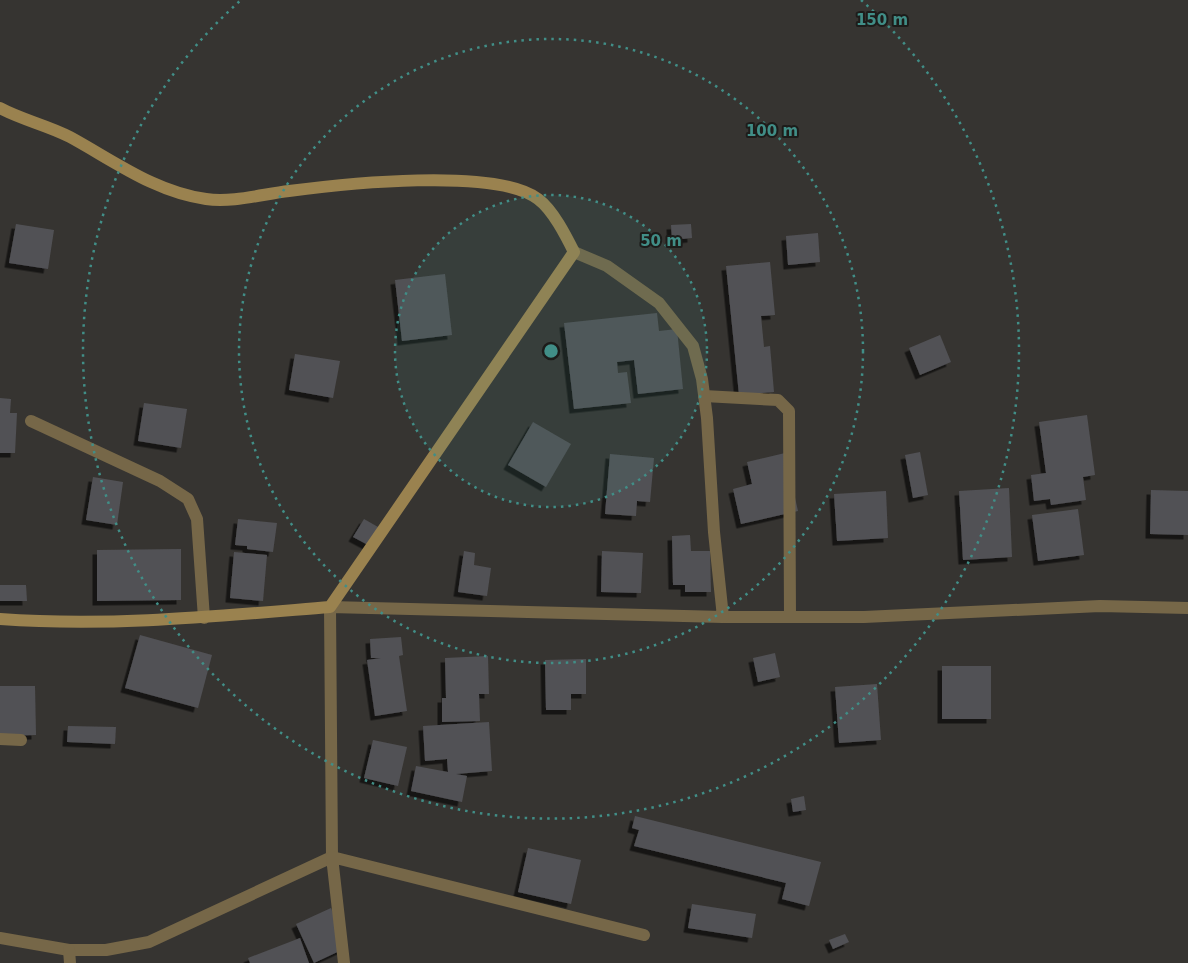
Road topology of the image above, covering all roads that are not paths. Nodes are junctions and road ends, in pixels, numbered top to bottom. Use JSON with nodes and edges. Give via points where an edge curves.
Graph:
{"nodes":[{"id":1,"x":0,"y":108,"type":"edge"},
{"id":2,"x":574,"y":252,"type":"junction"},
{"id":3,"x":704,"y":396,"type":"junction"},
{"id":4,"x":31,"y":421,"type":"dead end"},
{"id":5,"x":330,"y":607,"type":"junction"},
{"id":6,"x":1188,"y":608,"type":"edge"},
{"id":7,"x":790,"y":615,"type":"junction"},
{"id":8,"x":723,"y":617,"type":"junction"},
{"id":9,"x":0,"y":618,"type":"edge"},
{"id":10,"x":204,"y":618,"type":"junction"},
{"id":11,"x":0,"y":739,"type":"edge"},
{"id":12,"x":21,"y":740,"type":"dead end"},
{"id":13,"x":332,"y":857,"type":"junction"},
{"id":14,"x":644,"y":934,"type":"dead end"},
{"id":15,"x":0,"y":938,"type":"edge"},
{"id":16,"x":69,"y":950,"type":"junction"},
{"id":17,"x":70,"y":963,"type":"edge"},
{"id":18,"x":344,"y":963,"type":"edge"}],
"edges":[{"from":1,"to":2,"type":"street","via":[[70,137],[140,178],[185,196],[209,200],[353,182],[456,181],[520,189],[539,200],[562,229]]},
{"from":2,"to":3,"type":"street","via":[[607,266],[659,303],[693,346]]},
{"from":2,"to":5,"type":"street"},
{"from":3,"to":7,"type":"street","via":[[778,400],[789,411]]},
{"from":3,"to":8,"type":"street"},
{"from":4,"to":10,"type":"street","via":[[160,481],[188,499],[197,519]]},
{"from":5,"to":8,"type":"street"},
{"from":5,"to":10,"type":"street"},
{"from":5,"to":13,"type":"street"},
{"from":6,"to":7,"type":"street","via":[[1100,606],[864,617]]},
{"from":7,"to":8,"type":"street"},
{"from":9,"to":10,"type":"street","via":[[63,623]]},
{"from":11,"to":12,"type":"street"},
{"from":13,"to":14,"type":"street"},
{"from":13,"to":16,"type":"street","via":[[149,942],[106,950]]},
{"from":13,"to":18,"type":"street"},
{"from":15,"to":16,"type":"street"},
{"from":16,"to":17,"type":"street"}]}
